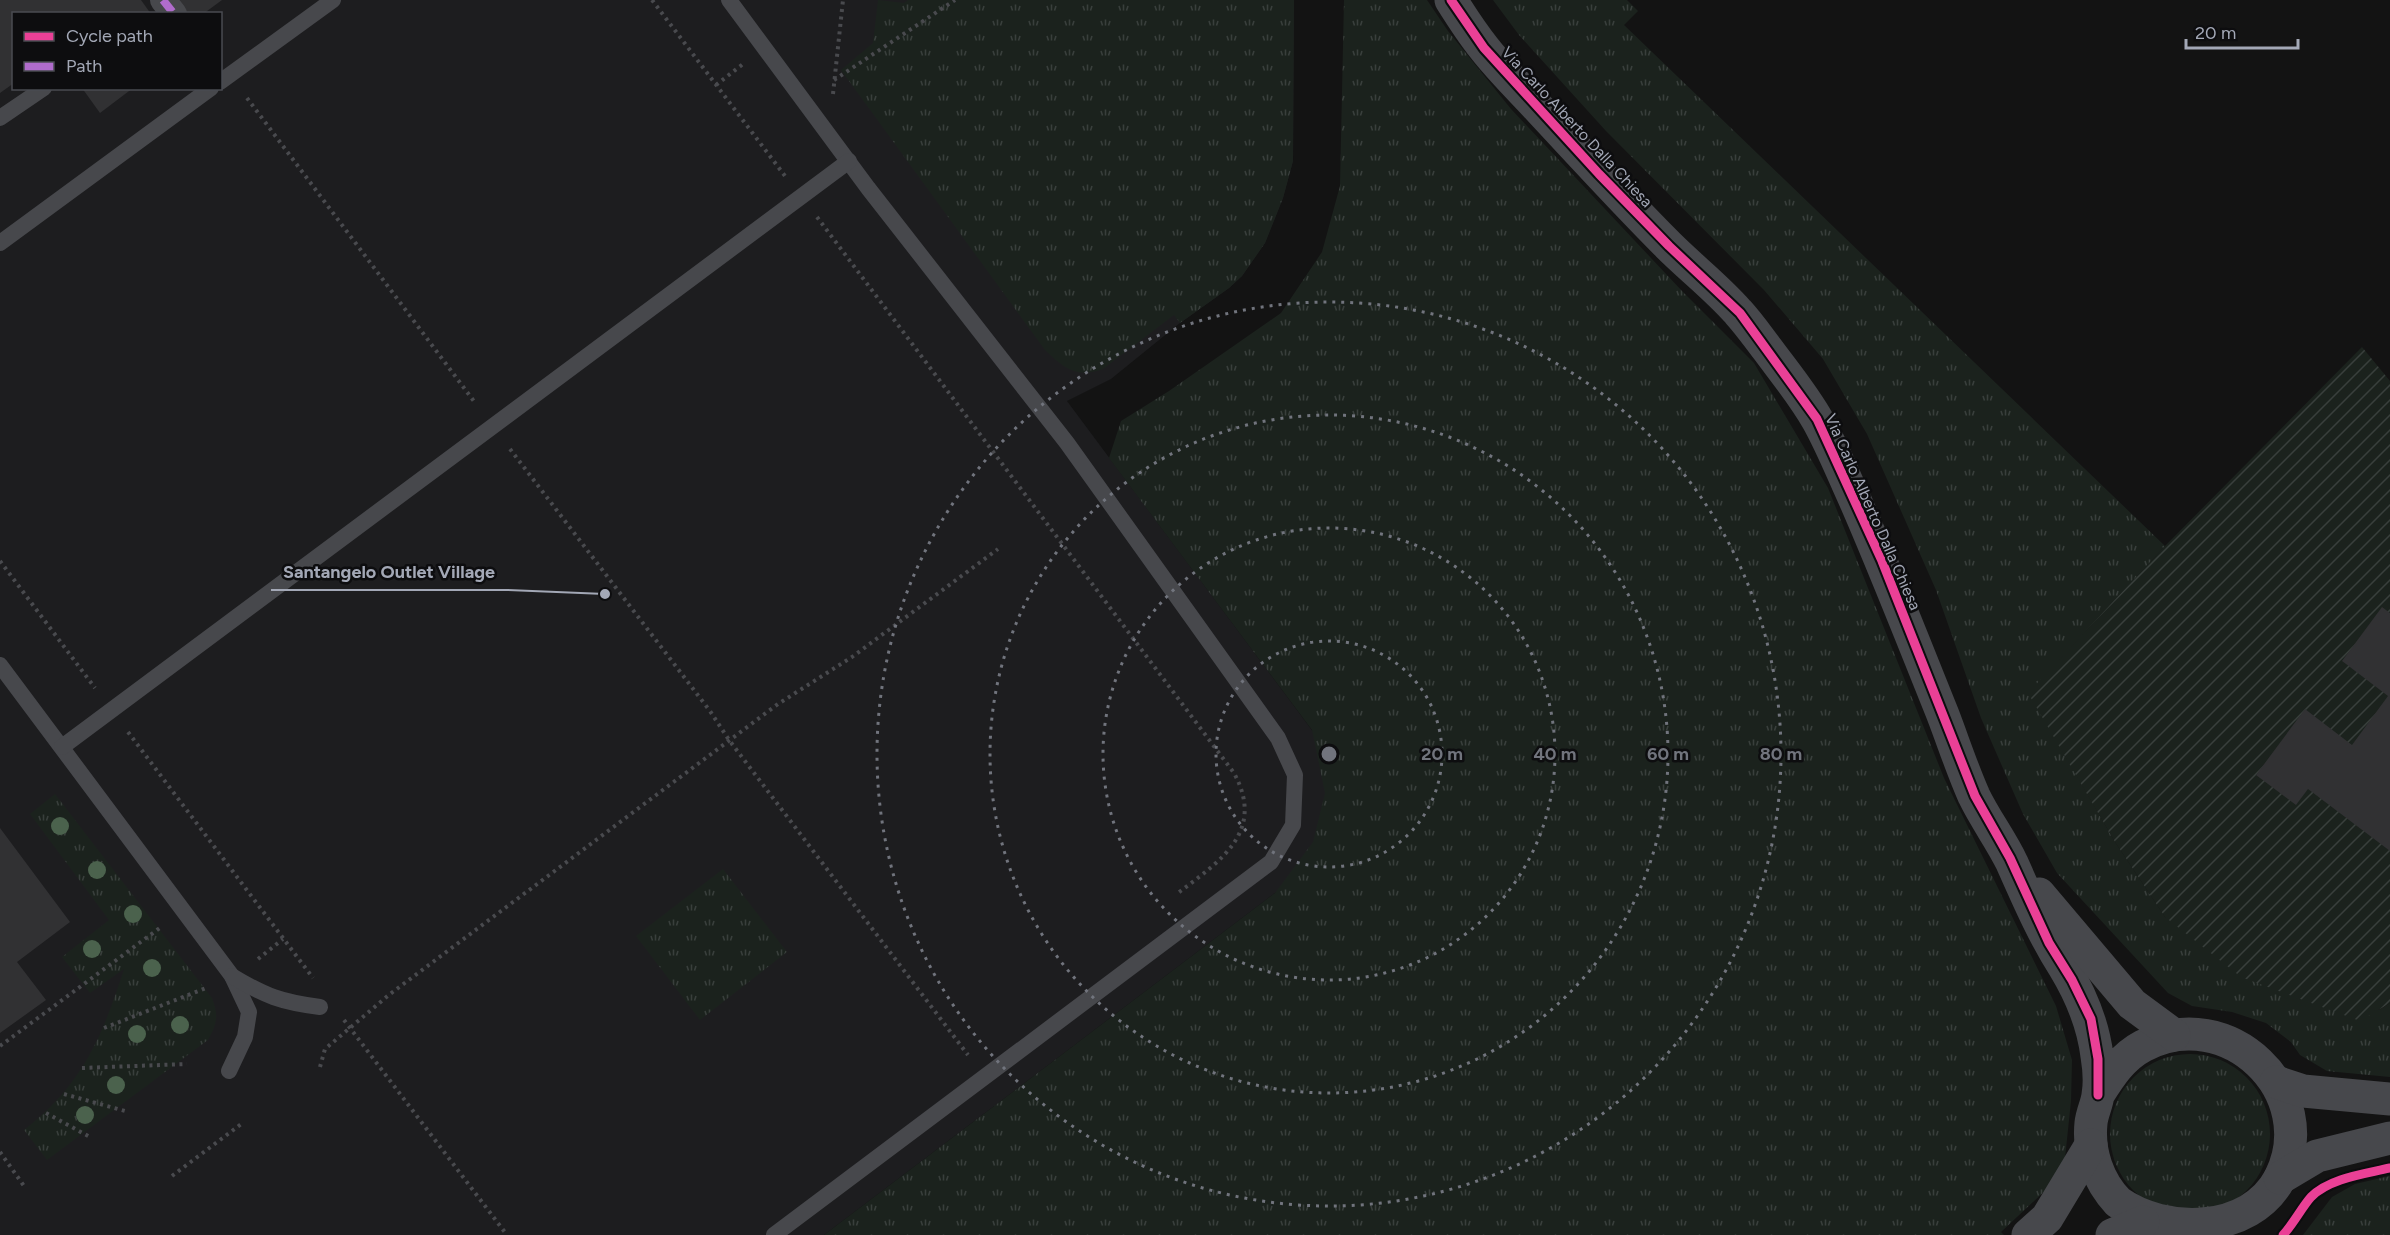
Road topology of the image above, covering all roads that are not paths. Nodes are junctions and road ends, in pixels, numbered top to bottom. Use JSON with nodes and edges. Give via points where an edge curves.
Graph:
{"nodes":[{"id":1,"x":333,"y":0,"type":"edge"},
{"id":2,"x":729,"y":0,"type":"edge"},
{"id":3,"x":1450,"y":0,"type":"edge"},
{"id":4,"x":222,"y":81,"type":"edge"},
{"id":5,"x":41,"y":90,"type":"edge"},
{"id":6,"x":209,"y":90,"type":"edge"},
{"id":7,"x":0,"y":118,"type":"edge"},
{"id":8,"x":849,"y":161,"type":"junction"},
{"id":9,"x":0,"y":243,"type":"edge"},
{"id":10,"x":0,"y":665,"type":"edge"},
{"id":11,"x":62,"y":747,"type":"junction"},
{"id":12,"x":2010,"y":858,"type":"junction"},
{"id":13,"x":232,"y":976,"type":"junction"},
{"id":14,"x":320,"y":1006,"type":"dead end"},
{"id":15,"x":2174,"y":1035,"type":"junction"},
{"id":16,"x":229,"y":1071,"type":"dead end"},
{"id":17,"x":2276,"y":1082,"type":"junction"},
{"id":18,"x":2098,"y":1095,"type":"junction"},
{"id":19,"x":2390,"y":1099,"type":"edge"},
{"id":20,"x":2390,"y":1138,"type":"edge"},
{"id":21,"x":2091,"y":1145,"type":"junction"},
{"id":22,"x":2280,"y":1178,"type":"junction"},
{"id":23,"x":2143,"y":1222,"type":"junction"},
{"id":24,"x":774,"y":1235,"type":"edge"},
{"id":25,"x":2028,"y":1235,"type":"edge"},
{"id":26,"x":2112,"y":1235,"type":"edge"}],
"edges":[{"from":1,"to":4,"type":"lane"},
{"from":2,"to":8,"type":"lane"},
{"from":3,"to":12,"type":"street","name":"Via Carlo Alberto Dalla Chiesa","via":[[1484,48],[1599,174],[1740,313],[1817,419],[1882,561],[1975,796]]},
{"from":5,"to":7,"type":"lane"},
{"from":6,"to":9,"type":"lane"},
{"from":8,"to":11,"type":"lane"},
{"from":8,"to":24,"type":"lane","via":[[1067,443],[1278,738],[1295,775],[1293,825],[1271,862]]},
{"from":10,"to":11,"type":"lane"},
{"from":11,"to":13,"type":"lane"},
{"from":12,"to":15,"type":"street","name":"Via Carlo Alberto Dalla Chiesa","via":[[2132,1004]]},
{"from":12,"to":18,"type":"street","name":"Via Carlo Alberto Dalla Chiesa","via":[[2049,943],[2091,1019],[2098,1059]]},
{"from":13,"to":14,"type":"lane","via":[[265,995]]},
{"from":13,"to":16,"type":"lane","via":[[249,1012],[245,1037]]},
{"from":15,"to":17,"type":"street","via":[[2204,1035],[2232,1043],[2257,1059]]},
{"from":15,"to":18,"type":"street","via":[[2142,1046],[2116,1067]]},
{"from":17,"to":19,"type":"street","via":[[2303,1090]]},
{"from":17,"to":22,"type":"street","via":[[2286,1105],[2290,1130],[2289,1154]]},
{"from":18,"to":21,"type":"street","via":[[2091,1119]]},
{"from":20,"to":22,"type":"street","via":[[2317,1156]]},
{"from":21,"to":23,"type":"street","via":[[2107,1190],[2123,1209]]},
{"from":21,"to":25,"type":"street","via":[[2047,1218]]},
{"from":22,"to":23,"type":"street","via":[[2266,1200],[2245,1218],[2222,1230],[2177,1233]]},
{"from":23,"to":26,"type":"street"}]}
